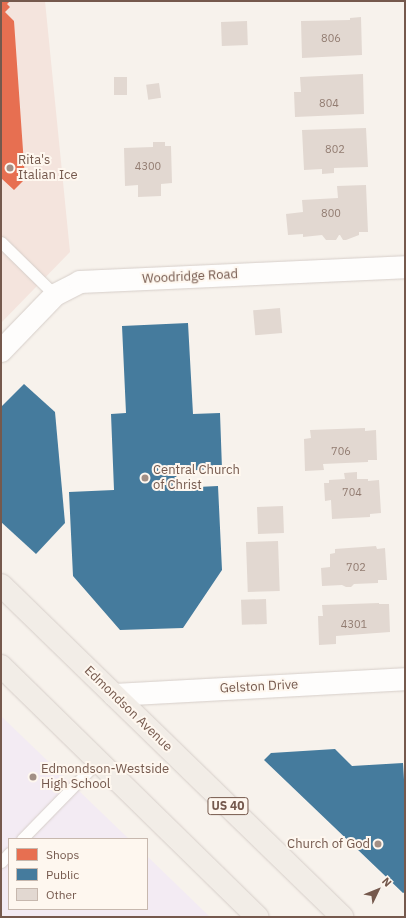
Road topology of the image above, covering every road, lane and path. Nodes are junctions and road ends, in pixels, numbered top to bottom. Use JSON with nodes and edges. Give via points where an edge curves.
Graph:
{"nodes":[{"id":1,"x":1,"y":242,"type":"edge"},
{"id":2,"x":405,"y":267,"type":"edge"},
{"id":3,"x":55,"y":295,"type":"junction"},
{"id":4,"x":1,"y":351,"type":"edge"},
{"id":5,"x":1,"y":585,"type":"edge"},
{"id":6,"x":1,"y":666,"type":"edge"},
{"id":7,"x":405,"y":679,"type":"edge"},
{"id":8,"x":114,"y":695,"type":"junction"},
{"id":9,"x":98,"y":761,"type":"junction"},
{"id":10,"x":23,"y":838,"type":"edge"},
{"id":11,"x":8,"y":854,"type":"edge"},
{"id":12,"x":1,"y":862,"type":"edge"},
{"id":13,"x":257,"y":917,"type":"edge"},
{"id":14,"x":342,"y":917,"type":"edge"}],
"edges":[{"from":1,"to":3,"type":"lane"},
{"from":2,"to":3,"type":"street","name":"Woodridge Road","via":[[80,282]]},
{"from":3,"to":4,"type":"street","name":"Woodridge Road"},
{"from":5,"to":8,"type":"main road","name":"Edmondson Avenue","number":"US 40"},
{"from":6,"to":9,"type":"main road"},
{"from":7,"to":8,"type":"street","name":"Gelston Drive"},
{"from":8,"to":14,"type":"main road","name":"Edmondson Avenue","number":"US 40"},
{"from":9,"to":10,"type":"lane"},
{"from":9,"to":13,"type":"main road"},
{"from":11,"to":12,"type":"lane"}]}
